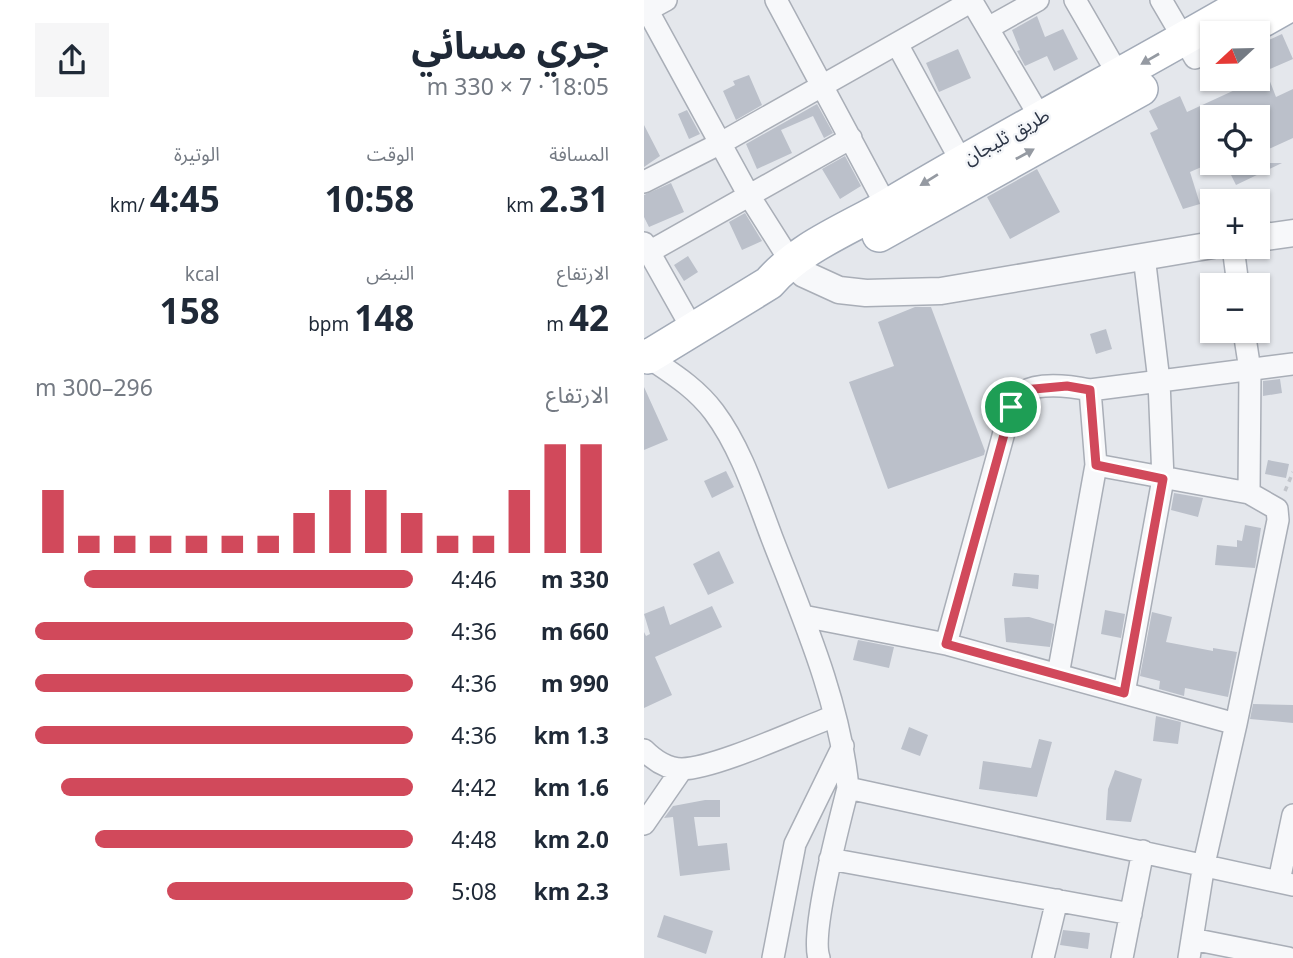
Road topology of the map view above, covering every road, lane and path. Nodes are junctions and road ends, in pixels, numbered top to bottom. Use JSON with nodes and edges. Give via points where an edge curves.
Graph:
{"nodes":[{"id":1,"x":775,"y":0,"type":"edge"},
{"id":2,"x":972,"y":0,"type":"edge"},
{"id":3,"x":1038,"y":0,"type":"edge"},
{"id":4,"x":1075,"y":0,"type":"edge"},
{"id":5,"x":1161,"y":0,"type":"edge"},
{"id":6,"x":1251,"y":0,"type":"edge"},
{"id":7,"x":1293,"y":3,"type":"edge"},
{"id":8,"x":650,"y":6,"type":"edge"},
{"id":9,"x":1261,"y":21,"type":"edge"},
{"id":10,"x":988,"y":28,"type":"junction"},
{"id":11,"x":897,"y":44,"type":"junction"},
{"id":12,"x":1197,"y":49,"type":"edge"},
{"id":13,"x":1119,"y":76,"type":"junction"},
{"id":14,"x":823,"y":87,"type":"junction"},
{"id":15,"x":1040,"y":117,"type":"junction"},
{"id":16,"x":851,"y":138,"type":"junction"},
{"id":17,"x":721,"y":143,"type":"junction"},
{"id":18,"x":961,"y":161,"type":"junction"},
{"id":19,"x":644,"y":182,"type":"edge"},
{"id":20,"x":748,"y":194,"type":"junction"},
{"id":21,"x":887,"y":206,"type":"junction"},
{"id":22,"x":1293,"y":233,"type":"edge"},
{"id":23,"x":1270,"y":236,"type":"edge"},
{"id":24,"x":646,"y":247,"type":"edge"},
{"id":25,"x":1200,"y":247,"type":"edge"},
{"id":26,"x":1144,"y":256,"type":"junction"},
{"id":27,"x":788,"y":273,"type":"junction"},
{"id":28,"x":693,"y":330,"type":"junction"},
{"id":29,"x":1246,"y":343,"type":"edge"},
{"id":30,"x":645,"y":358,"type":"edge"},
{"id":31,"x":1293,"y":364,"type":"edge"},
{"id":32,"x":1250,"y":370,"type":"junction"},
{"id":33,"x":1159,"y":381,"type":"junction"},
{"id":34,"x":1090,"y":390,"type":"junction"},
{"id":35,"x":1096,"y":465,"type":"junction"},
{"id":36,"x":1163,"y":479,"type":"junction"},
{"id":37,"x":1250,"y":493,"type":"junction"},
{"id":38,"x":803,"y":617,"type":"junction"},
{"id":39,"x":946,"y":644,"type":"junction"},
{"id":40,"x":1058,"y":675,"type":"junction"},
{"id":41,"x":1124,"y":693,"type":"junction"},
{"id":42,"x":835,"y":716,"type":"junction"},
{"id":43,"x":1236,"y":724,"type":"junction"},
{"id":44,"x":844,"y":744,"type":"junction"},
{"id":45,"x":644,"y":750,"type":"edge"},
{"id":46,"x":682,"y":769,"type":"junction"},
{"id":47,"x":848,"y":788,"type":"junction"},
{"id":48,"x":1293,"y":815,"type":"edge"},
{"id":49,"x":644,"y":824,"type":"edge"},
{"id":50,"x":1143,"y":851,"type":"junction"},
{"id":51,"x":830,"y":859,"type":"junction"},
{"id":52,"x":1204,"y":864,"type":"junction"},
{"id":53,"x":1286,"y":883,"type":"edge"},
{"id":54,"x":1057,"y":900,"type":"junction"},
{"id":55,"x":1131,"y":914,"type":"junction"},
{"id":56,"x":1190,"y":949,"type":"edge"},
{"id":57,"x":773,"y":958,"type":"edge"},
{"id":58,"x":819,"y":958,"type":"edge"},
{"id":59,"x":1043,"y":958,"type":"edge"},
{"id":60,"x":1122,"y":958,"type":"edge"},
{"id":61,"x":1289,"y":958,"type":"edge"}],
"edges":[{"from":1,"to":14,"type":"street"},
{"from":2,"to":10,"type":"street"},
{"from":2,"to":11,"type":"street"},
{"from":3,"to":10,"type":"street"},
{"from":4,"to":13,"type":"street"},
{"from":5,"to":12,"type":"street"},
{"from":6,"to":12,"type":"main road","name":"طريق ثليجان"},
{"from":7,"to":9,"type":"main road"},
{"from":8,"to":17,"type":"street"},
{"from":10,"to":15,"type":"street"},
{"from":11,"to":14,"type":"street"},
{"from":11,"to":18,"type":"street"},
{"from":12,"to":13,"type":"main road","name":"طريق ثليجان","one_way":true},
{"from":27,"to":12,"type":"main road","name":"طريق ثليجان","one_way":true,"via":[[898,226]]},
{"from":13,"to":15,"type":"main road","name":"طريق ثليجان"},
{"from":14,"to":16,"type":"street"},
{"from":14,"to":17,"type":"street"},
{"from":15,"to":18,"type":"main road","name":"طريق ثليجان"},
{"from":16,"to":20,"type":"street"},
{"from":16,"to":21,"type":"street"},
{"from":17,"to":19,"type":"street"},
{"from":17,"to":20,"type":"street"},
{"from":18,"to":21,"type":"main road","name":"طريق ثليجان","one_way":true},
{"from":20,"to":24,"type":"street"},
{"from":20,"to":27,"type":"street"},
{"from":21,"to":27,"type":"main road","name":"طريق ثليجان"},
{"from":22,"to":23,"type":"street"},
{"from":24,"to":28,"type":"street"},
{"from":25,"to":26,"type":"street"},
{"from":26,"to":27,"type":"street","via":[[941,291],[853,292]]},
{"from":26,"to":33,"type":"street"},
{"from":27,"to":28,"type":"main road","name":"طريق ثليجان"},
{"from":28,"to":30,"type":"main road","name":"طريق ثليجان"},
{"from":29,"to":32,"type":"street"},
{"from":30,"to":38,"type":"street","via":[[692,387],[715,414],[744,467]]},
{"from":31,"to":32,"type":"street"},
{"from":32,"to":33,"type":"street"},
{"from":32,"to":37,"type":"street"},
{"from":33,"to":34,"type":"street"},
{"from":33,"to":36,"type":"street"},
{"from":34,"to":35,"type":"street"},
{"from":34,"to":39,"type":"street","via":[[1067,386],[1023,390],[1015,395]]},
{"from":35,"to":36,"type":"street"},
{"from":35,"to":40,"type":"street"},
{"from":36,"to":37,"type":"street"},
{"from":36,"to":41,"type":"street"},
{"from":37,"to":43,"type":"street","via":[[1277,509],[1278,520]]},
{"from":38,"to":39,"type":"street"},
{"from":38,"to":42,"type":"street"},
{"from":39,"to":40,"type":"street"},
{"from":40,"to":41,"type":"street"},
{"from":41,"to":43,"type":"street"},
{"from":42,"to":44,"type":"street"},
{"from":42,"to":46,"type":"street","via":[[709,764]]},
{"from":43,"to":52,"type":"street"},
{"from":44,"to":47,"type":"street"},
{"from":44,"to":57,"type":"street","via":[[796,844]]},
{"from":45,"to":46,"type":"street","via":[[666,766]]},
{"from":46,"to":49,"type":"street"},
{"from":47,"to":50,"type":"street"},
{"from":47,"to":51,"type":"street"},
{"from":48,"to":53,"type":"street"},
{"from":50,"to":52,"type":"street"},
{"from":50,"to":55,"type":"street"},
{"from":51,"to":54,"type":"street"},
{"from":51,"to":58,"type":"street"},
{"from":52,"to":53,"type":"street"},
{"from":52,"to":56,"type":"street"},
{"from":54,"to":55,"type":"street"},
{"from":54,"to":59,"type":"street"},
{"from":55,"to":60,"type":"street"},
{"from":56,"to":61,"type":"street"}]}
